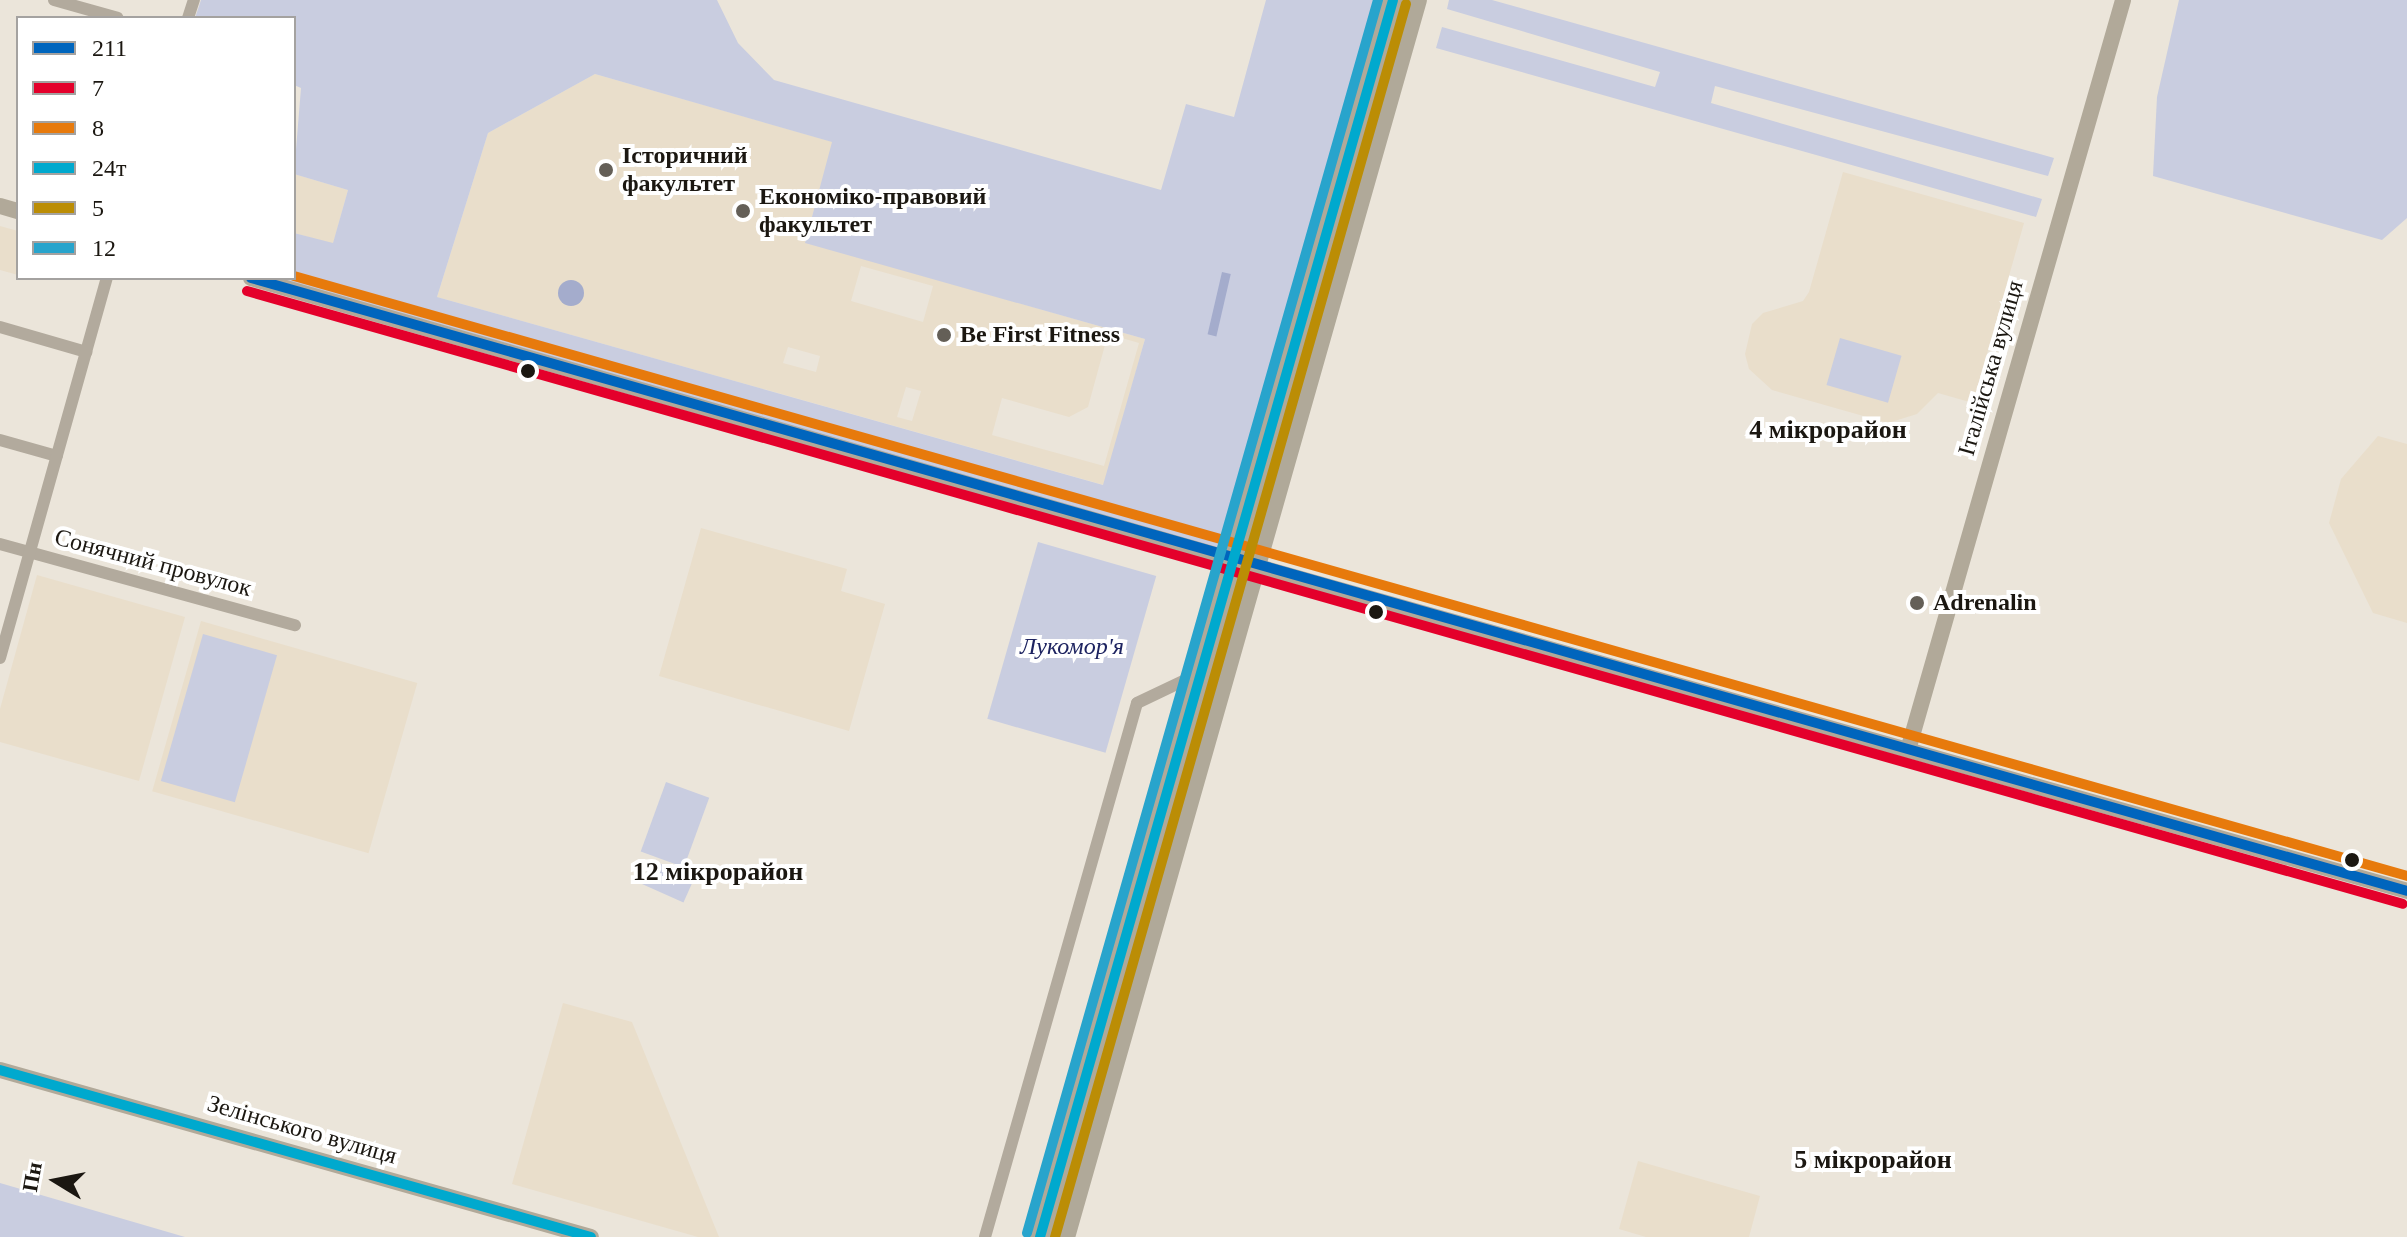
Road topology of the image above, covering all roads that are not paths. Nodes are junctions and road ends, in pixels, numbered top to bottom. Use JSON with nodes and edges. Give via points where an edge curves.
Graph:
{"nodes":[{"id":1,"x":54,"y":0,"type":"edge"},
{"id":2,"x":1393,"y":0,"type":"edge"},
{"id":3,"x":1416,"y":0,"type":"edge"},
{"id":4,"x":2123,"y":0,"type":"edge"},
{"id":5,"x":111,"y":16,"type":"edge"},
{"id":6,"x":106,"y":280,"type":"edge"},
{"id":7,"x":258,"y":280,"type":"edge"},
{"id":8,"x":0,"y":327,"type":"edge"},
{"id":9,"x":86,"y":352,"type":"junction"},
{"id":10,"x":0,"y":440,"type":"edge"},
{"id":11,"x":57,"y":456,"type":"junction"},
{"id":12,"x":0,"y":544,"type":"edge"},
{"id":13,"x":30,"y":552,"type":"junction"},
{"id":14,"x":1233,"y":560,"type":"junction"},
{"id":15,"x":1255,"y":566,"type":"junction"},
{"id":16,"x":295,"y":625,"type":"dead end"},
{"id":17,"x":0,"y":658,"type":"edge"},
{"id":18,"x":1201,"y":673,"type":"junction"},
{"id":19,"x":1908,"y":750,"type":"junction"},
{"id":20,"x":2407,"y":891,"type":"edge"},
{"id":21,"x":0,"y":1070,"type":"edge"},
{"id":22,"x":591,"y":1237,"type":"edge"},
{"id":23,"x":985,"y":1237,"type":"edge"},
{"id":24,"x":1040,"y":1237,"type":"edge"},
{"id":25,"x":1064,"y":1237,"type":"edge"}],
"edges":[{"from":1,"to":5,"type":"street"},
{"from":2,"to":14,"type":"highway"},
{"from":3,"to":15,"type":"highway"},
{"from":4,"to":19,"type":"main road","name":"Італійська вулиця"},
{"from":6,"to":9,"type":"street"},
{"from":7,"to":14,"type":"main road"},
{"from":8,"to":9,"type":"street"},
{"from":9,"to":11,"type":"street"},
{"from":10,"to":11,"type":"street"},
{"from":11,"to":13,"type":"street"},
{"from":12,"to":13,"type":"street","name":"Сонячний провулок"},
{"from":13,"to":16,"type":"street","name":"Сонячний провулок"},
{"from":13,"to":17,"type":"street"},
{"from":14,"to":15,"type":"highway"},
{"from":14,"to":18,"type":"highway"},
{"from":15,"to":19,"type":"main road"},
{"from":15,"to":25,"type":"highway"},
{"from":18,"to":23,"type":"street","via":[[1137,703]]},
{"from":18,"to":24,"type":"highway"},
{"from":19,"to":20,"type":"main road"},
{"from":21,"to":22,"type":"main road","name":"Зелінського вулиця"}]}
